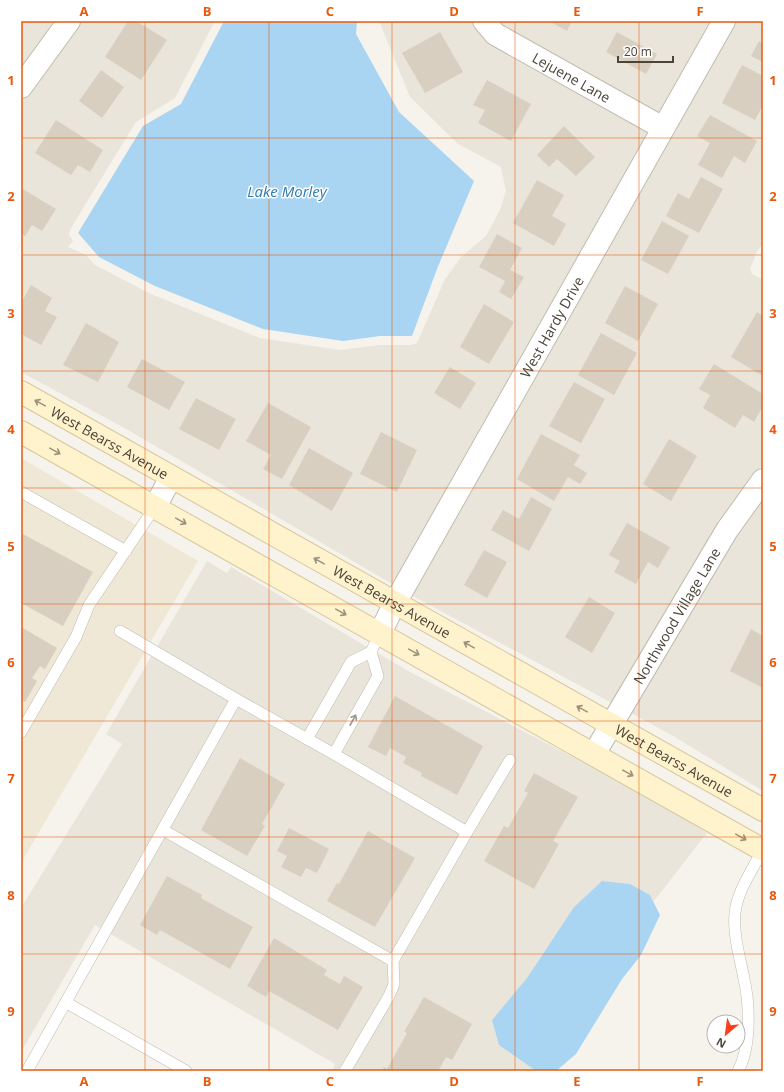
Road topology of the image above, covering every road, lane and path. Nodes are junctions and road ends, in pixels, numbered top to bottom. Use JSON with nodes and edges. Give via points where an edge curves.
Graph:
{"nodes":[{"id":1,"x":69,"y":21,"type":"edge"},
{"id":2,"x":484,"y":21,"type":"edge"},
{"id":3,"x":724,"y":21,"type":"edge"},
{"id":4,"x":21,"y":87,"type":"edge"},
{"id":5,"x":663,"y":128,"type":"junction"},
{"id":6,"x":21,"y":392,"type":"edge"},
{"id":7,"x":21,"y":432,"type":"edge"},
{"id":8,"x":171,"y":477,"type":"junction"},
{"id":9,"x":763,"y":480,"type":"edge"},
{"id":10,"x":21,"y":492,"type":"edge"},
{"id":11,"x":155,"y":507,"type":"junction"},
{"id":12,"x":126,"y":551,"type":"junction"},
{"id":13,"x":395,"y":603,"type":"junction"},
{"id":14,"x":120,"y":631,"type":"dead end"},
{"id":15,"x":376,"y":643,"type":"junction"},
{"id":16,"x":236,"y":699,"type":"junction"},
{"id":17,"x":610,"y":725,"type":"junction"},
{"id":18,"x":21,"y":732,"type":"edge"},
{"id":19,"x":307,"y":739,"type":"junction"},
{"id":20,"x":334,"y":754,"type":"junction"},
{"id":21,"x":594,"y":754,"type":"junction"},
{"id":22,"x":510,"y":760,"type":"dead end"},
{"id":23,"x":763,"y":810,"type":"edge"},
{"id":24,"x":163,"y":830,"type":"junction"},
{"id":25,"x":467,"y":832,"type":"junction"},
{"id":26,"x":763,"y":849,"type":"edge"},
{"id":27,"x":393,"y":961,"type":"junction"},
{"id":28,"x":67,"y":1002,"type":"junction"},
{"id":29,"x":27,"y":1071,"type":"edge"},
{"id":30,"x":186,"y":1071,"type":"edge"},
{"id":31,"x":345,"y":1071,"type":"edge"},
{"id":32,"x":738,"y":1071,"type":"edge"}],
"edges":[{"from":1,"to":4,"type":"street"},
{"from":2,"to":5,"type":"street","name":"Lejuene Lane","via":[[495,34]]},
{"from":3,"to":5,"type":"street","name":"West Hardy Drive"},
{"from":5,"to":13,"type":"street","name":"West Hardy Drive"},
{"from":8,"to":6,"type":"main road","name":"West Bearss Avenue","one_way":true},
{"from":7,"to":11,"type":"main road","one_way":true},
{"from":8,"to":11,"type":"street"},
{"from":13,"to":8,"type":"main road","name":"West Bearss Avenue","one_way":true},
{"from":9,"to":17,"type":"street","name":"Northwood Village Lane","via":[[727,530]]},
{"from":10,"to":12,"type":"lane"},
{"from":11,"to":12,"type":"lane"},
{"from":11,"to":15,"type":"main road","one_way":true},
{"from":12,"to":18,"type":"lane","via":[[89,605],[69,650]]},
{"from":13,"to":15,"type":"street","name":"West Hardy Drive"},
{"from":17,"to":13,"type":"main road","name":"West Bearss Avenue","one_way":true},
{"from":14,"to":16,"type":"lane"},
{"from":15,"to":19,"type":"lane","via":[[352,662]]},
{"from":20,"to":15,"type":"lane","one_way":true,"via":[[378,676]]},
{"from":15,"to":21,"type":"main road","one_way":true},
{"from":16,"to":19,"type":"lane"},
{"from":16,"to":24,"type":"lane"},
{"from":17,"to":21,"type":"street","name":"Northwood Village Lane"},
{"from":17,"to":23,"type":"main road","name":"West Bearss Avenue"},
{"from":19,"to":20,"type":"lane"},
{"from":20,"to":25,"type":"lane"},
{"from":21,"to":26,"type":"main road","one_way":true},
{"from":22,"to":25,"type":"lane"},
{"from":24,"to":27,"type":"lane"},
{"from":24,"to":28,"type":"lane"},
{"from":25,"to":27,"type":"lane"},
{"from":26,"to":32,"type":"lane","via":[[739,894],[735,911],[734,932],[745,980],[747,1009],[747,1047]]},
{"from":27,"to":31,"type":"lane","via":[[394,984],[389,996]]},
{"from":28,"to":29,"type":"lane"},
{"from":28,"to":30,"type":"lane"}]}
